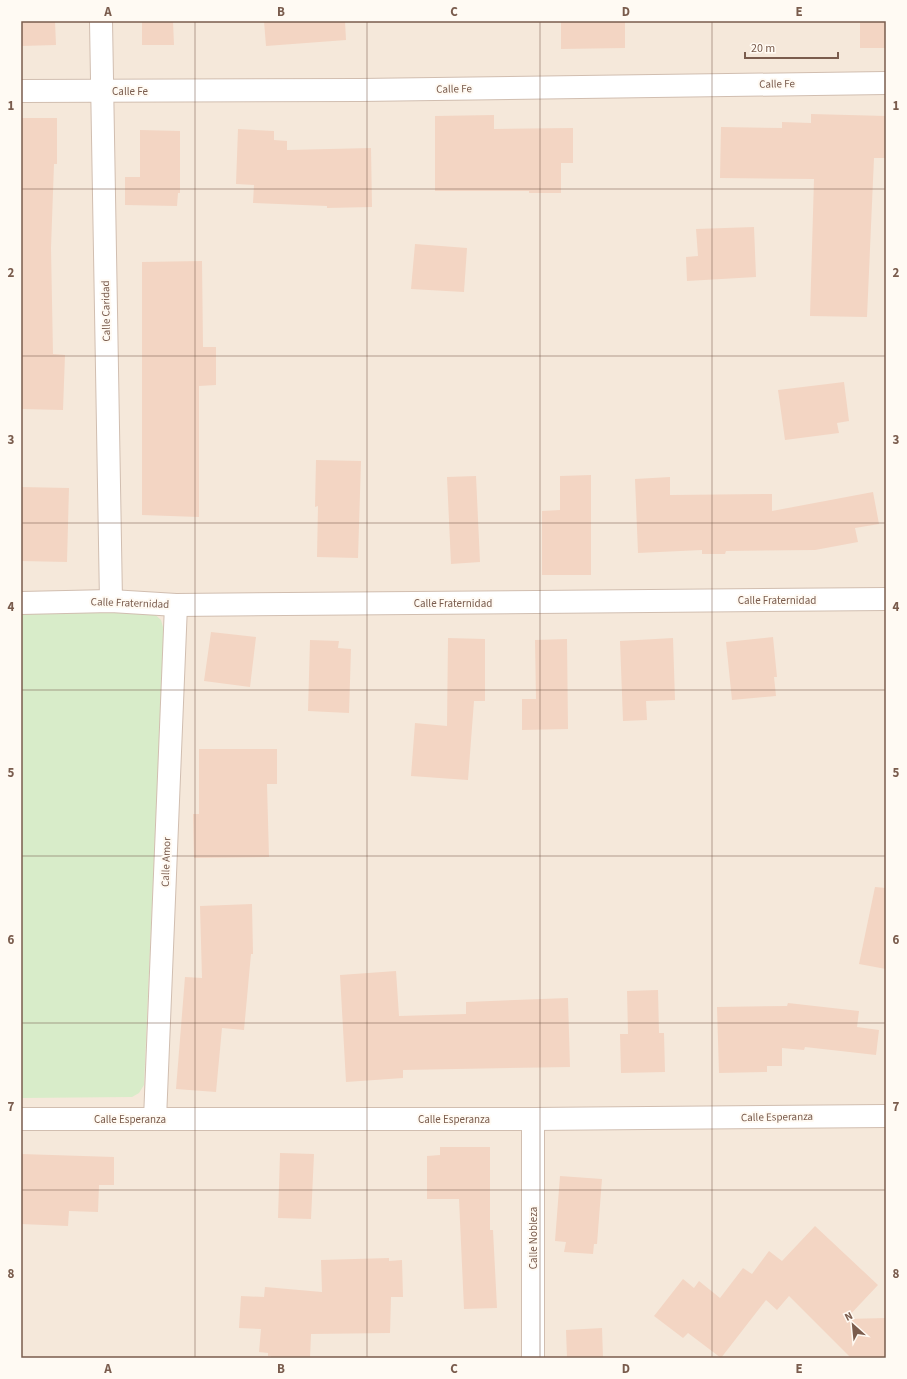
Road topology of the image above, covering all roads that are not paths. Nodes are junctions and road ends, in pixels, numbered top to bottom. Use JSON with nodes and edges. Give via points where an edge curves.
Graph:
{"nodes":[{"id":1,"x":101,"y":21,"type":"edge"},
{"id":2,"x":886,"y":83,"type":"edge"},
{"id":3,"x":21,"y":91,"type":"edge"},
{"id":4,"x":102,"y":91,"type":"junction"},
{"id":5,"x":886,"y":599,"type":"edge"},
{"id":6,"x":111,"y":601,"type":"junction"},
{"id":7,"x":21,"y":603,"type":"edge"},
{"id":8,"x":176,"y":605,"type":"junction"},
{"id":9,"x":886,"y":1116,"type":"edge"},
{"id":10,"x":21,"y":1119,"type":"edge"},
{"id":11,"x":155,"y":1119,"type":"junction"},
{"id":12,"x":533,"y":1119,"type":"junction"},
{"id":13,"x":533,"y":1358,"type":"edge"}],
"edges":[{"from":1,"to":4,"type":"street","name":"Calle Caridad"},
{"from":2,"to":4,"type":"street","name":"Calle Fe"},
{"from":3,"to":4,"type":"street","name":"Calle Fe"},
{"from":4,"to":6,"type":"street","name":"Calle Caridad"},
{"from":5,"to":8,"type":"street","name":"Calle Fraternidad"},
{"from":6,"to":7,"type":"street","name":"Calle Fraternidad"},
{"from":6,"to":8,"type":"street","name":"Calle Fraternidad"},
{"from":8,"to":11,"type":"street","name":"Calle Amor"},
{"from":9,"to":12,"type":"street","name":"Calle Esperanza"},
{"from":10,"to":11,"type":"street","name":"Calle Esperanza"},
{"from":11,"to":12,"type":"street","name":"Calle Esperanza"},
{"from":12,"to":13,"type":"street","name":"Calle Nobleza"}]}
